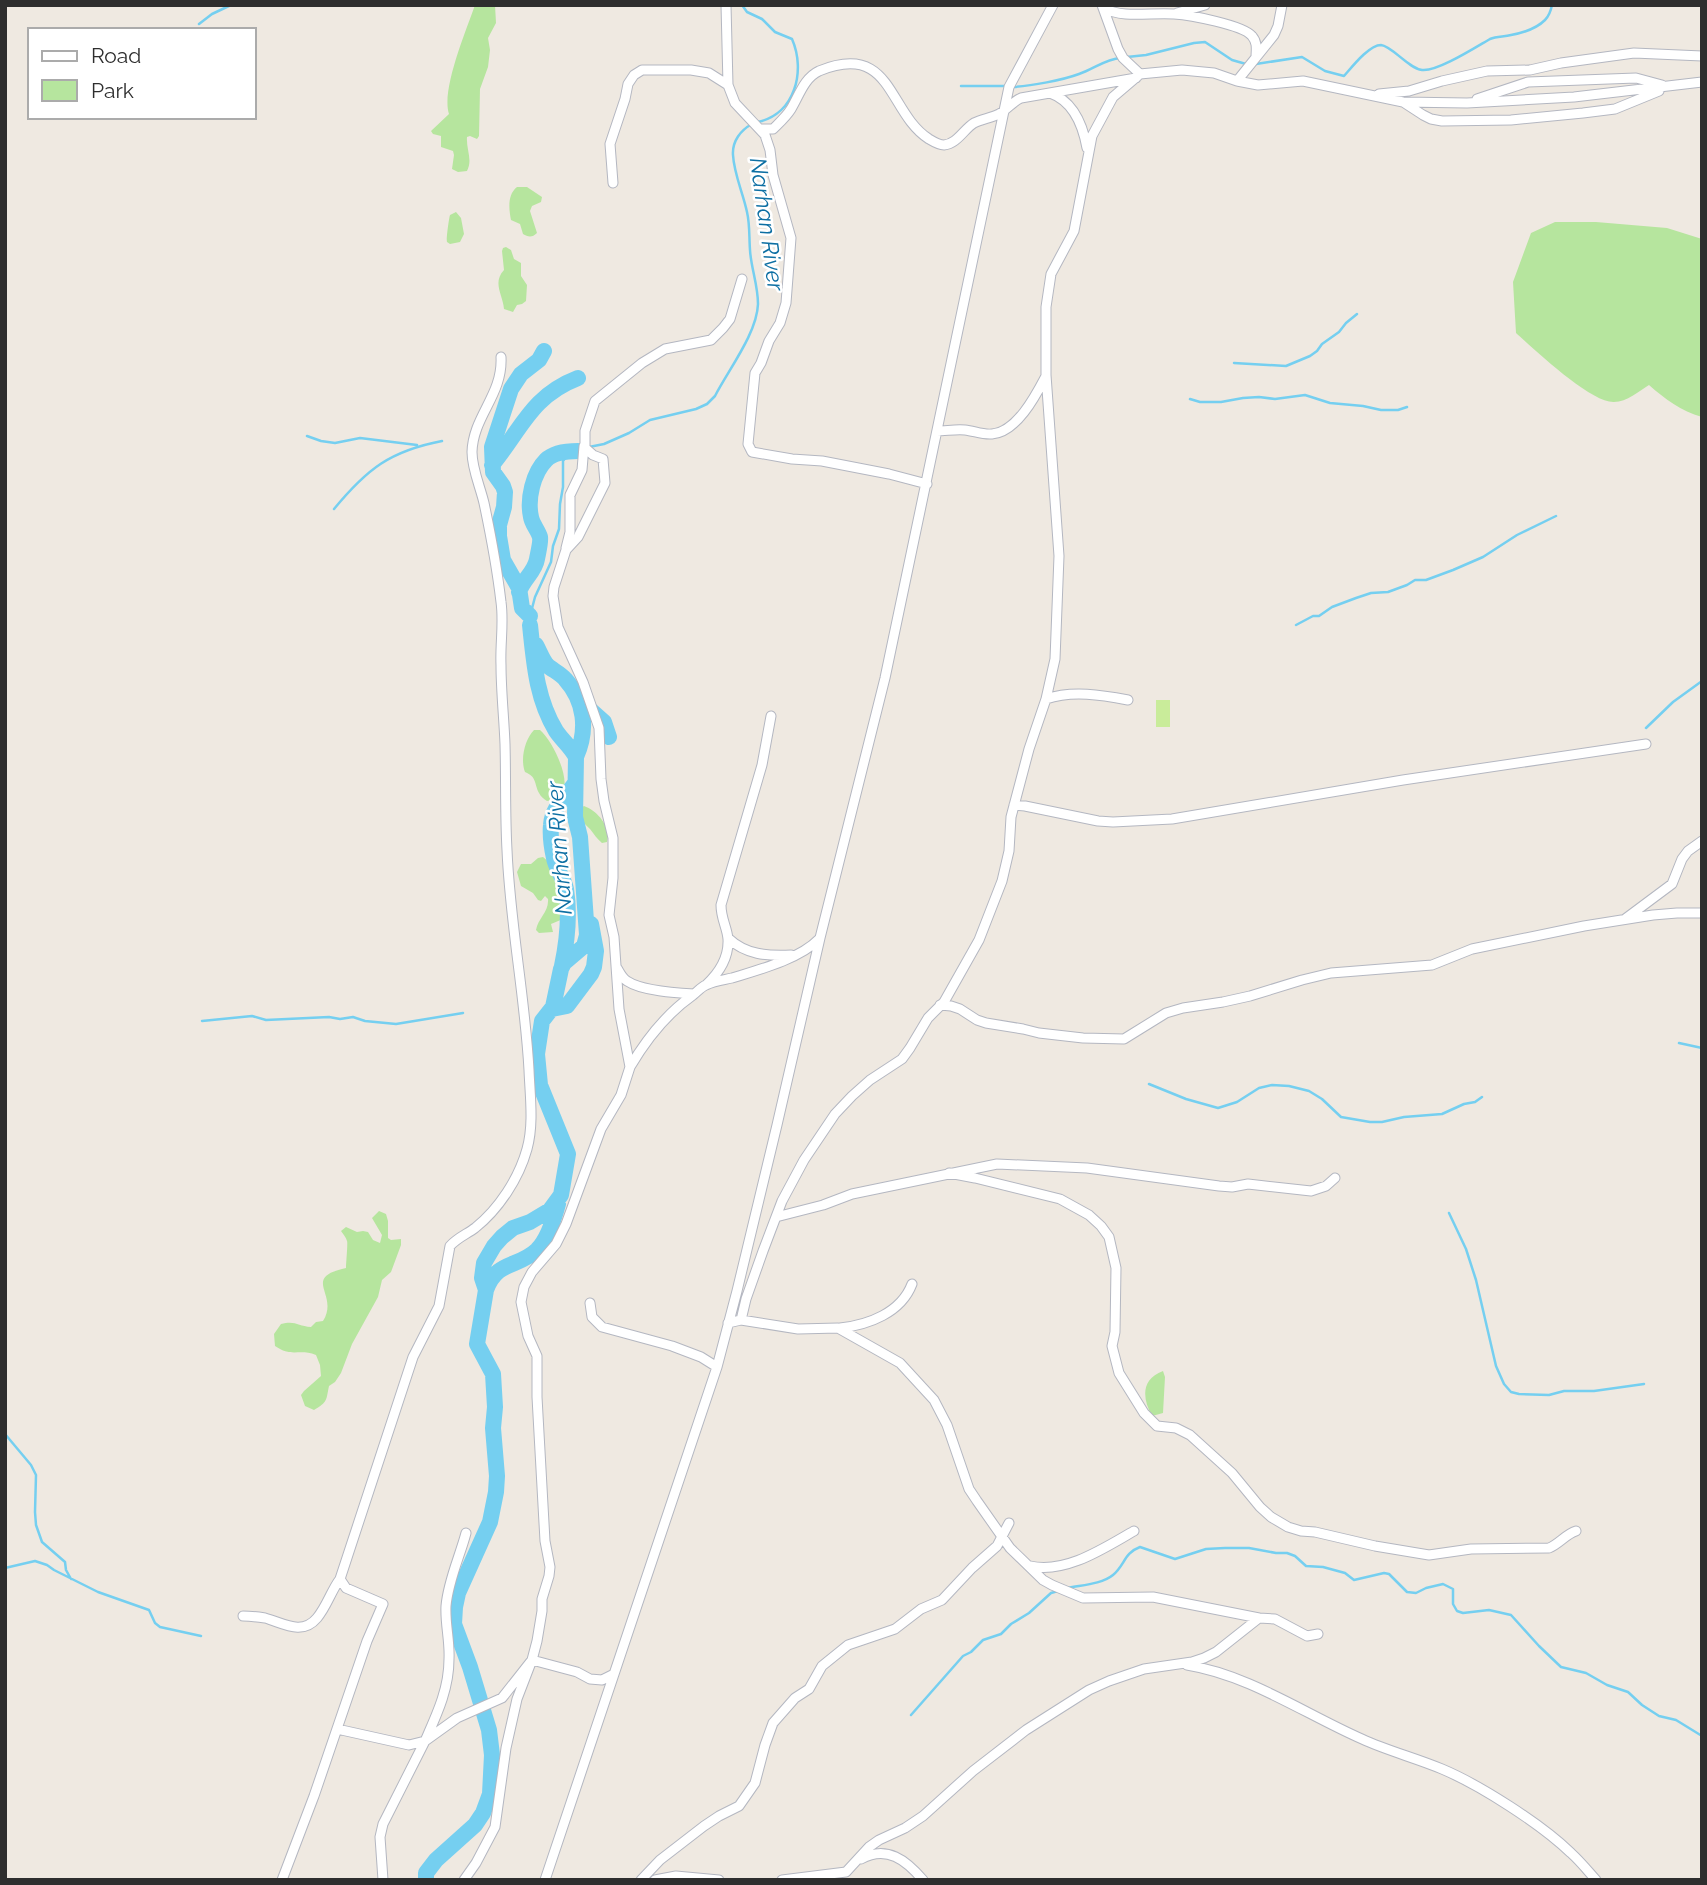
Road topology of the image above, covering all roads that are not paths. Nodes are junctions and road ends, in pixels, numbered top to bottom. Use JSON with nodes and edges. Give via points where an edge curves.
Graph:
{"nodes":[{"id":1,"x":726,"y":5,"type":"edge"},
{"id":2,"x":1054,"y":5,"type":"edge"},
{"id":3,"x":1205,"y":5,"type":"edge"},
{"id":4,"x":1282,"y":5,"type":"edge"},
{"id":5,"x":1103,"y":7,"type":"edge"},
{"id":6,"x":1176,"y":14,"type":"junction"},
{"id":7,"x":1702,"y":56,"type":"edge"},
{"id":8,"x":1255,"y":58,"type":"junction"},
{"id":9,"x":1138,"y":76,"type":"junction"},
{"id":10,"x":1237,"y":81,"type":"junction"},
{"id":11,"x":1702,"y":82,"type":"edge"},
{"id":12,"x":728,"y":85,"type":"junction"},
{"id":13,"x":1667,"y":87,"type":"junction"},
{"id":14,"x":1048,"y":93,"type":"junction"},
{"id":15,"x":1370,"y":95,"type":"junction"},
{"id":16,"x":1403,"y":102,"type":"junction"},
{"id":17,"x":1467,"y":103,"type":"junction"},
{"id":18,"x":1003,"y":112,"type":"junction"},
{"id":19,"x":760,"y":130,"type":"junction"},
{"id":20,"x":1088,"y":153,"type":"junction"},
{"id":21,"x":613,"y":183,"type":"dead end"},
{"id":22,"x":742,"y":279,"type":"dead end"},
{"id":23,"x":501,"y":357,"type":"dead end"},
{"id":24,"x":1046,"y":375,"type":"junction"},
{"id":25,"x":937,"y":431,"type":"junction"},
{"id":26,"x":584,"y":446,"type":"junction"},
{"id":27,"x":927,"y":484,"type":"junction"},
{"id":28,"x":566,"y":550,"type":"junction"},
{"id":29,"x":1046,"y":699,"type":"junction"},
{"id":30,"x":1128,"y":700,"type":"dead end"},
{"id":31,"x":771,"y":716,"type":"dead end"},
{"id":32,"x":1646,"y":744,"type":"dead end"},
{"id":33,"x":1014,"y":805,"type":"junction"},
{"id":34,"x":1702,"y":841,"type":"edge"},
{"id":35,"x":1702,"y":913,"type":"edge"},
{"id":36,"x":1624,"y":920,"type":"junction"},
{"id":37,"x":728,"y":938,"type":"junction"},
{"id":38,"x":820,"y":938,"type":"junction"},
{"id":39,"x":796,"y":954,"type":"junction"},
{"id":40,"x":615,"y":965,"type":"junction"},
{"id":41,"x":706,"y":985,"type":"junction"},
{"id":42,"x":694,"y":994,"type":"junction"},
{"id":43,"x":940,"y":1005,"type":"junction"},
{"id":44,"x":630,"y":1066,"type":"junction"},
{"id":45,"x":949,"y":1173,"type":"junction"},
{"id":46,"x":1335,"y":1178,"type":"dead end"},
{"id":47,"x":776,"y":1217,"type":"junction"},
{"id":48,"x":912,"y":1284,"type":"dead end"},
{"id":49,"x":590,"y":1303,"type":"dead end"},
{"id":50,"x":741,"y":1320,"type":"junction"},
{"id":51,"x":728,"y":1323,"type":"junction"},
{"id":52,"x":838,"y":1328,"type":"junction"},
{"id":53,"x":717,"y":1367,"type":"junction"},
{"id":54,"x":1009,"y":1524,"type":"dead end"},
{"id":55,"x":1134,"y":1531,"type":"dead end"},
{"id":56,"x":1576,"y":1531,"type":"dead end"},
{"id":57,"x":466,"y":1533,"type":"dead end"},
{"id":58,"x":1002,"y":1537,"type":"junction"},
{"id":59,"x":1030,"y":1566,"type":"junction"},
{"id":60,"x":340,"y":1579,"type":"junction"},
{"id":61,"x":243,"y":1616,"type":"dead end"},
{"id":62,"x":1259,"y":1618,"type":"junction"},
{"id":63,"x":1318,"y":1634,"type":"dead end"},
{"id":64,"x":532,"y":1660,"type":"junction"},
{"id":65,"x":1181,"y":1664,"type":"junction"},
{"id":66,"x":614,"y":1674,"type":"junction"},
{"id":67,"x":337,"y":1729,"type":"junction"},
{"id":68,"x":425,"y":1741,"type":"junction"},
{"id":69,"x":856,"y":1861,"type":"junction"},
{"id":70,"x":282,"y":1880,"type":"edge"},
{"id":71,"x":383,"y":1880,"type":"edge"},
{"id":72,"x":464,"y":1880,"type":"edge"},
{"id":73,"x":545,"y":1880,"type":"edge"},
{"id":74,"x":641,"y":1880,"type":"edge"},
{"id":75,"x":656,"y":1880,"type":"edge"},
{"id":76,"x":719,"y":1880,"type":"edge"},
{"id":77,"x":782,"y":1880,"type":"edge"},
{"id":78,"x":923,"y":1880,"type":"edge"},
{"id":79,"x":1596,"y":1880,"type":"edge"}],
"edges":[{"from":1,"to":12,"type":"street"},
{"from":2,"to":18,"type":"street","via":[[1009,87]]},
{"from":3,"to":6,"type":"street"},
{"from":4,"to":8,"type":"street","via":[[1274,35]]},
{"from":5,"to":6,"type":"street","via":[[1120,13]]},
{"from":5,"to":9,"type":"street","via":[[1118,49]]},
{"from":6,"to":8,"type":"street","via":[[1238,27],[1254,38]]},
{"from":7,"to":15,"type":"street","via":[[1634,53],[1530,70],[1487,71],[1409,91]]},
{"from":8,"to":10,"type":"street"},
{"from":9,"to":10,"type":"street","via":[[1182,70]]},
{"from":9,"to":14,"type":"street"},
{"from":9,"to":20,"type":"street","via":[[1113,97],[1092,135]]},
{"from":10,"to":15,"type":"street","via":[[1258,85],[1303,81]]},
{"from":11,"to":13,"type":"street"},
{"from":12,"to":19,"type":"street","via":[[735,103]]},
{"from":12,"to":21,"type":"street","via":[[709,73],[691,70],[642,70],[634,75],[610,144]]},
{"from":13,"to":16,"type":"street","via":[[1615,109],[1511,120],[1442,121]]},
{"from":13,"to":17,"type":"street"},
{"from":13,"to":17,"type":"street","via":[[1636,78],[1528,82]]},
{"from":14,"to":18,"type":"street","via":[[1021,98]]},
{"from":14,"to":20,"type":"street","via":[[1064,101],[1076,116]]},
{"from":15,"to":16,"type":"street"},
{"from":16,"to":17,"type":"street"},
{"from":18,"to":19,"type":"street","via":[[974,123],[947,145],[940,145],[914,125],[884,79],[863,66],[846,64],[812,75],[779,123],[773,129]]},
{"from":18,"to":25,"type":"street"},
{"from":19,"to":27,"type":"street","via":[[770,150],[791,238],[786,303],[755,373],[748,444],[752,452],[834,463]]},
{"from":20,"to":24,"type":"street","via":[[1074,231],[1051,274]]},
{"from":22,"to":26,"type":"street","via":[[730,319],[710,340],[665,349],[595,401]]},
{"from":23,"to":60,"type":"street","via":[[499,382],[476,429],[472,452],[492,537],[502,608],[507,851],[526,1021],[530,1128],[527,1149],[501,1201],[450,1246],[439,1306],[413,1357]]},
{"from":24,"to":25,"type":"street","via":[[1025,412],[1009,428],[988,435]]},
{"from":24,"to":29,"type":"street","via":[[1059,556],[1055,659]]},
{"from":25,"to":27,"type":"street"},
{"from":26,"to":28,"type":"street","via":[[582,470],[570,495]]},
{"from":26,"to":28,"type":"street","via":[[603,458],[605,483],[578,537]]},
{"from":27,"to":38,"type":"street","via":[[886,678]]},
{"from":28,"to":40,"type":"street","via":[[554,587],[554,611],[599,728],[601,779],[613,838],[609,915]]},
{"from":29,"to":30,"type":"street","via":[[1091,695]]},
{"from":29,"to":33,"type":"street"},
{"from":31,"to":37,"type":"street","via":[[762,765],[721,905]]},
{"from":32,"to":33,"type":"street","via":[[1172,819],[1106,821]]},
{"from":33,"to":43,"type":"street","via":[[1009,851],[992,911]]},
{"from":34,"to":36,"type":"street","via":[[1682,859],[1672,884]]},
{"from":35,"to":36,"type":"street"},
{"from":36,"to":43,"type":"street","via":[[1472,949],[1432,965],[1331,973],[1183,1008],[1124,1039],[1039,1033],[986,1023],[960,1009]]},
{"from":37,"to":39,"type":"street","via":[[756,954]]},
{"from":37,"to":41,"type":"street","via":[[722,965]]},
{"from":38,"to":39,"type":"street"},
{"from":38,"to":51,"type":"street"},
{"from":39,"to":41,"type":"street"},
{"from":40,"to":42,"type":"street","via":[[624,979],[635,985]]},
{"from":40,"to":44,"type":"street"},
{"from":41,"to":42,"type":"street"},
{"from":42,"to":44,"type":"street","via":[[665,1018]]},
{"from":43,"to":47,"type":"street","via":[[902,1059],[870,1080],[835,1114],[804,1160]]},
{"from":44,"to":64,"type":"street","via":[[566,1224],[524,1287],[521,1302],[537,1356],[550,1567]]},
{"from":45,"to":46,"type":"street","via":[[1009,1164],[1311,1191]]},
{"from":45,"to":47,"type":"street","via":[[852,1194]]},
{"from":45,"to":56,"type":"street","via":[[1060,1199],[1101,1226],[1109,1237],[1116,1268],[1112,1346],[1119,1373],[1157,1426],[1190,1435],[1232,1473],[1270,1517],[1301,1531],[1429,1555],[1471,1549],[1549,1548]]},
{"from":47,"to":50,"type":"street"},
{"from":48,"to":52,"type":"street","via":[[887,1313],[867,1323]]},
{"from":49,"to":53,"type":"street","via":[[592,1317],[603,1326],[672,1346]]},
{"from":50,"to":51,"type":"street"},
{"from":50,"to":52,"type":"street","via":[[798,1329]]},
{"from":51,"to":53,"type":"street"},
{"from":52,"to":58,"type":"street","via":[[900,1363],[921,1384],[947,1425],[969,1489]]},
{"from":53,"to":66,"type":"street"},
{"from":54,"to":58,"type":"street"},
{"from":55,"to":59,"type":"street","via":[[1066,1564]]},
{"from":57,"to":68,"type":"street","via":[[446,1604],[448,1682]]},
{"from":58,"to":59,"type":"street"},
{"from":58,"to":74,"type":"street","via":[[942,1600],[895,1629],[848,1645],[822,1666],[809,1689],[773,1723],[755,1783],[739,1806],[704,1826]]},
{"from":59,"to":62,"type":"street","via":[[1052,1586],[1083,1598],[1153,1597]]},
{"from":60,"to":61,"type":"street","via":[[311,1624],[289,1627]]},
{"from":60,"to":67,"type":"street","via":[[346,1588],[383,1604]]},
{"from":62,"to":63,"type":"street","via":[[1275,1619],[1307,1636]]},
{"from":62,"to":65,"type":"street","via":[[1216,1652]]},
{"from":64,"to":66,"type":"street","via":[[590,1679]]},
{"from":64,"to":68,"type":"street","via":[[502,1698],[457,1718]]},
{"from":64,"to":72,"type":"street","via":[[506,1748],[495,1827]]},
{"from":65,"to":69,"type":"street","via":[[1144,1669],[1089,1690],[1026,1730],[923,1815],[879,1840]]},
{"from":65,"to":79,"type":"street","via":[[1266,1692],[1364,1740],[1445,1770],[1537,1826]]},
{"from":66,"to":73,"type":"street"},
{"from":67,"to":68,"type":"street","via":[[409,1745]]},
{"from":67,"to":70,"type":"street"},
{"from":68,"to":71,"type":"street","via":[[383,1824]]},
{"from":69,"to":77,"type":"street","via":[[846,1872]]},
{"from":69,"to":78,"type":"street","via":[[891,1854]]},
{"from":75,"to":76,"type":"street","via":[[676,1875]]}]}
